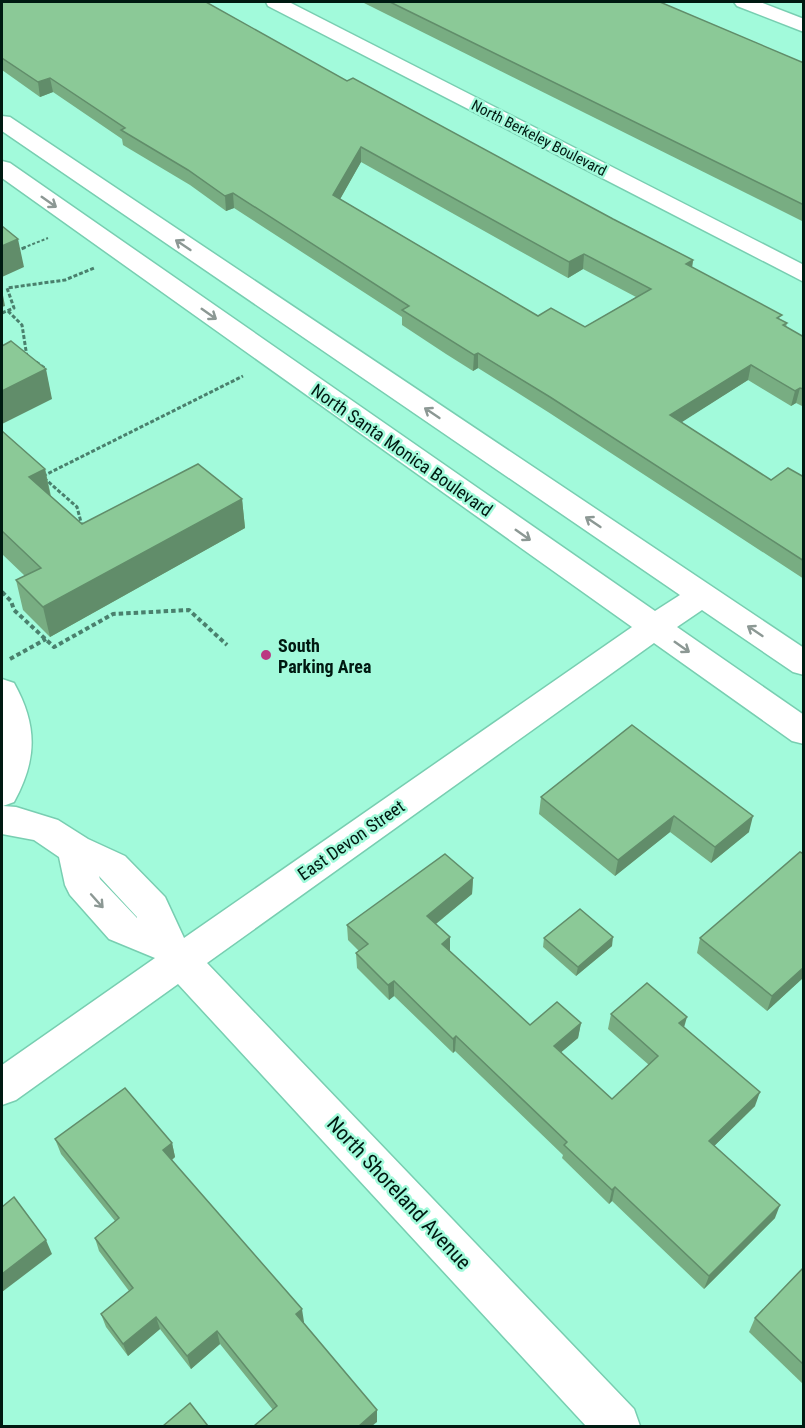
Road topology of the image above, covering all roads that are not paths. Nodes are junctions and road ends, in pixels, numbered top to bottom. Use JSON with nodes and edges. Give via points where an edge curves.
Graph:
{"nodes":[{"id":1,"x":275,"y":2,"type":"edge"},
{"id":2,"x":744,"y":2,"type":"edge"},
{"id":3,"x":804,"y":26,"type":"edge"},
{"id":4,"x":2,"y":122,"type":"edge"},
{"id":5,"x":2,"y":168,"type":"edge"},
{"id":6,"x":804,"y":275,"type":"edge"},
{"id":7,"x":702,"y":596,"type":"junction"},
{"id":8,"x":654,"y":627,"type":"junction"},
{"id":9,"x":804,"y":664,"type":"edge"},
{"id":10,"x":5,"y":675,"type":"edge"},
{"id":11,"x":804,"y":732,"type":"edge"},
{"id":12,"x":2,"y":793,"type":"edge"},
{"id":13,"x":2,"y":820,"type":"edge"},
{"id":14,"x":174,"y":953,"type":"junction"},
{"id":15,"x":2,"y":1087,"type":"edge"},
{"id":16,"x":617,"y":1426,"type":"edge"}],
"edges":[{"from":1,"to":6,"type":"street","name":"North Berkeley Boulevard"},
{"from":2,"to":3,"type":"street"},
{"from":7,"to":4,"type":"street","one_way":true},
{"from":5,"to":8,"type":"street","name":"North Santa Monica Boulevard","one_way":true},
{"from":7,"to":8,"type":"street","name":"East Devon Street"},
{"from":9,"to":7,"type":"street","one_way":true},
{"from":8,"to":11,"type":"street","name":"North Santa Monica Boulevard","one_way":true},
{"from":8,"to":14,"type":"street","name":"East Devon Street"},
{"from":10,"to":12,"type":"street","via":[[17,743]]},
{"from":13,"to":14,"type":"street","via":[[46,830],[75,849],[83,885],[122,928]]},
{"from":14,"to":15,"type":"street","name":"East Devon Street"},
{"from":14,"to":16,"type":"street","name":"North Shoreland Avenue"}]}
